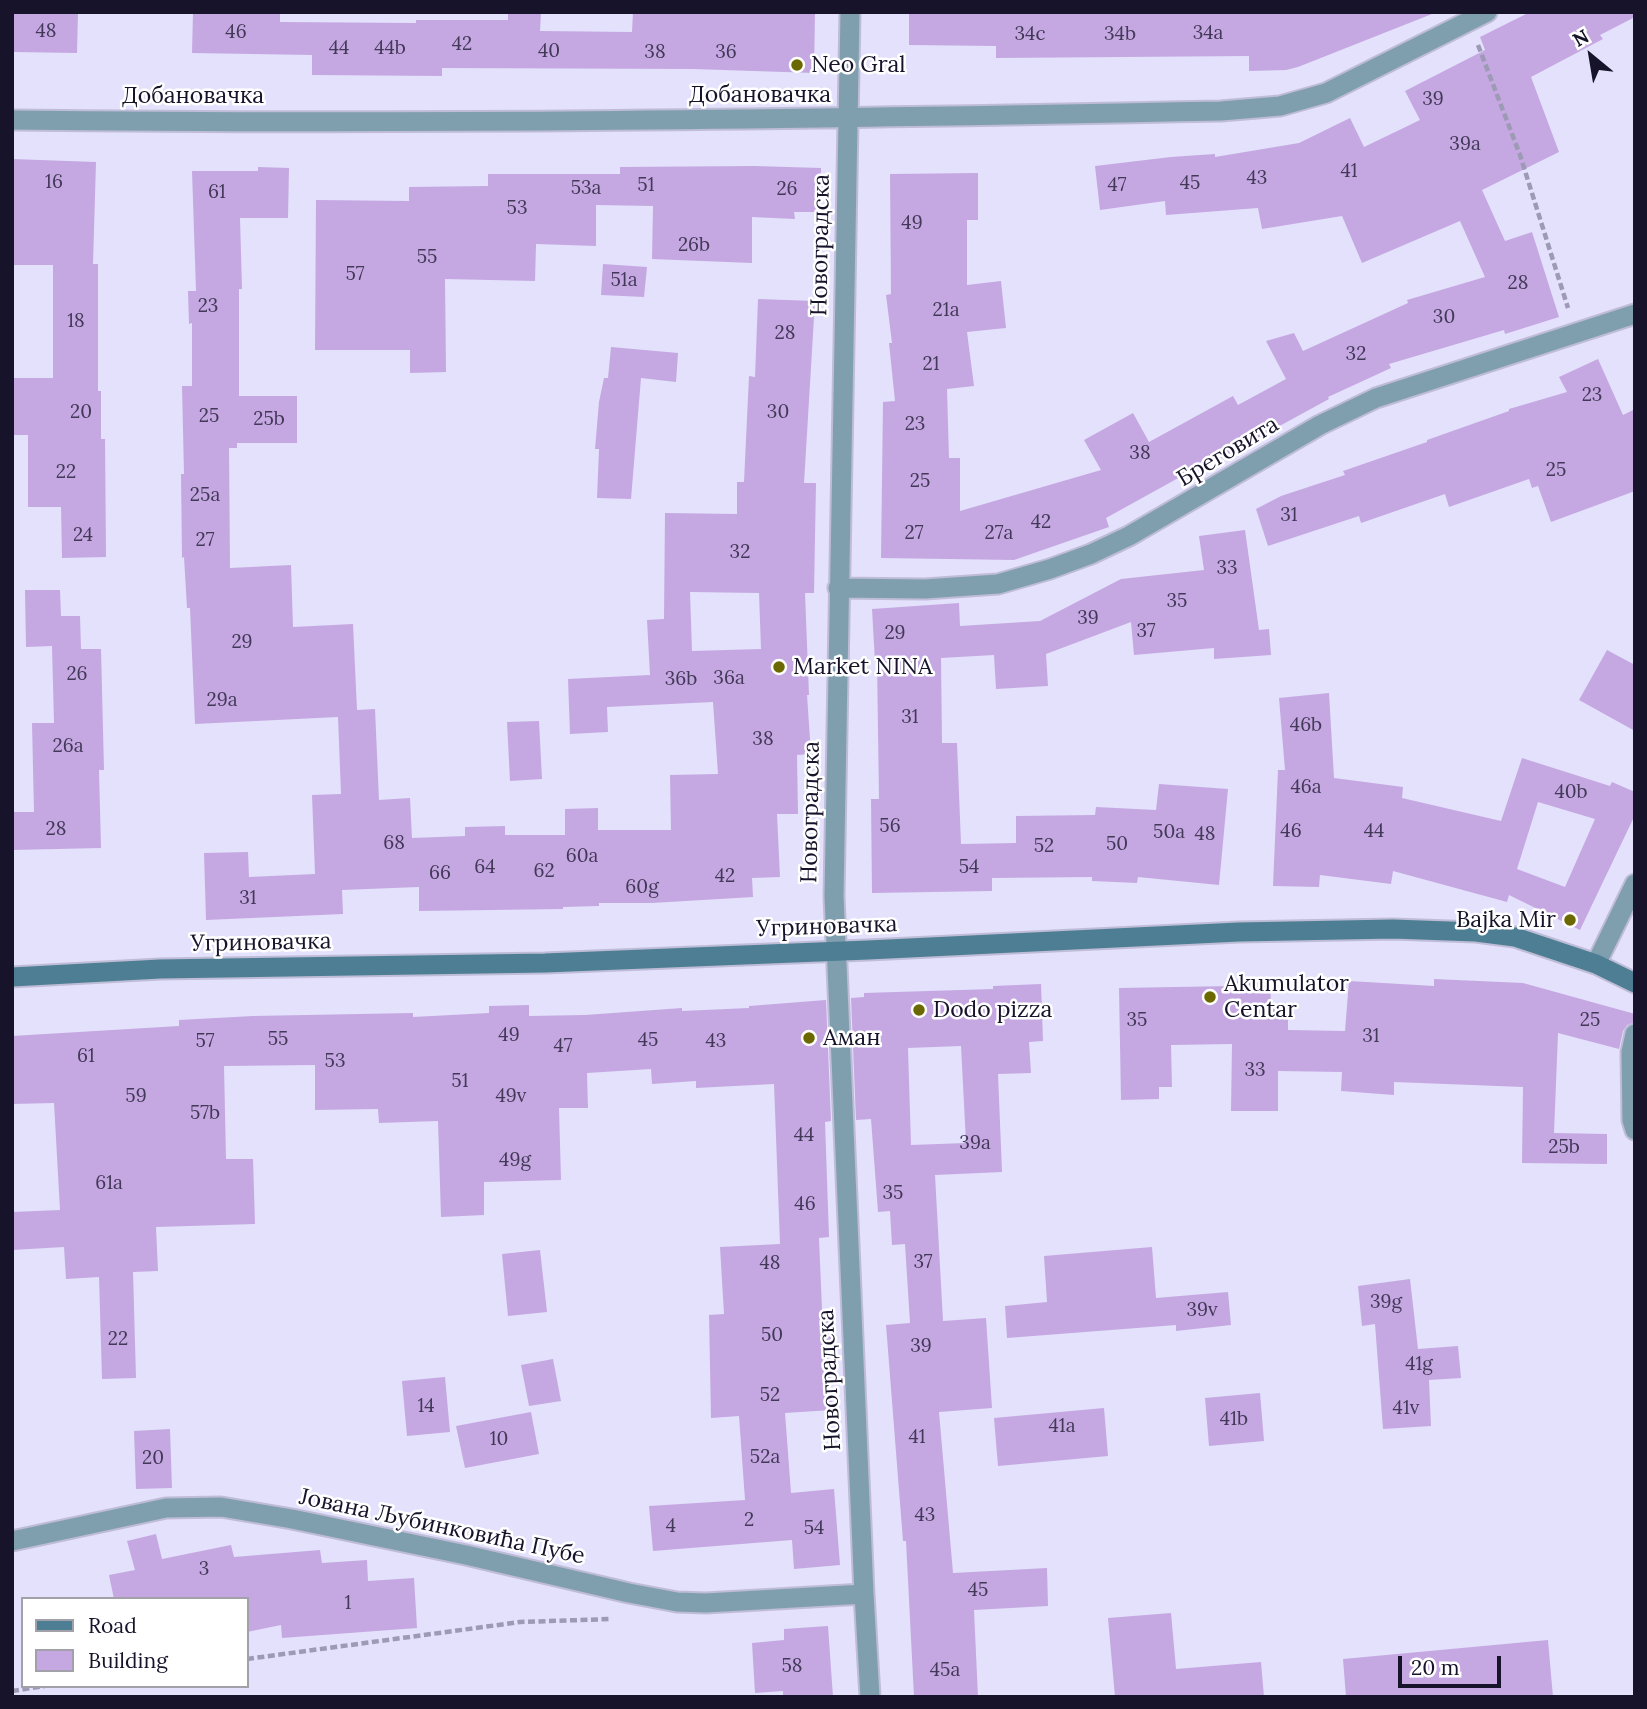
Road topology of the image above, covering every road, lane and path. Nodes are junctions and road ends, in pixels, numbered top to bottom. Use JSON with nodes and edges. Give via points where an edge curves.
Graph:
{"nodes":[{"id":1,"x":850,"y":12,"type":"edge"},
{"id":2,"x":1487,"y":12,"type":"edge"},
{"id":3,"x":1469,"y":22,"type":"junction"},
{"id":4,"x":848,"y":118,"type":"junction"},
{"id":5,"x":12,"y":120,"type":"edge"},
{"id":6,"x":1635,"y":314,"type":"edge"},
{"id":7,"x":1576,"y":333,"type":"junction"},
{"id":8,"x":838,"y":588,"type":"junction"},
{"id":9,"x":1635,"y":884,"type":"edge"},
{"id":10,"x":835,"y":952,"type":"junction"},
{"id":11,"x":1596,"y":964,"type":"junction"},
{"id":12,"x":12,"y":977,"type":"edge"},
{"id":13,"x":1635,"y":983,"type":"edge"},
{"id":14,"x":1635,"y":1034,"type":"edge"},
{"id":15,"x":1635,"y":1130,"type":"edge"},
{"id":16,"x":12,"y":1541,"type":"edge"},
{"id":17,"x":864,"y":1594,"type":"junction"},
{"id":18,"x":614,"y":1619,"type":"dead end"},
{"id":19,"x":248,"y":1659,"type":"edge"},
{"id":20,"x":32,"y":1688,"type":"edge"},
{"id":21,"x":12,"y":1691,"type":"edge"},
{"id":22,"x":870,"y":1697,"type":"edge"}],
"edges":[{"from":1,"to":4,"type":"street","name":"Новоградска"},
{"from":2,"to":3,"type":"street","name":"Добановачка"},
{"from":3,"to":4,"type":"street","name":"Добановачка","via":[[1326,93],[1280,106]]},
{"from":3,"to":7,"type":"path","via":[[1520,155]]},
{"from":4,"to":5,"type":"street","name":"Добановачка"},
{"from":4,"to":8,"type":"street","name":"Новоградска"},
{"from":6,"to":7,"type":"street","name":"Бреговита"},
{"from":7,"to":8,"type":"street","name":"Бреговита","via":[[1376,398],[1320,425],[1129,536],[1050,569],[998,584]]},
{"from":8,"to":10,"type":"street","name":"Новоградска"},
{"from":9,"to":11,"type":"street"},
{"from":10,"to":11,"type":"main road","name":"Угриновачка","via":[[1393,929],[1515,937]]},
{"from":10,"to":12,"type":"main road","name":"Угриновачка","via":[[545,963],[160,969]]},
{"from":10,"to":17,"type":"street","name":"Новоградска"},
{"from":11,"to":13,"type":"main road","name":"Угриновачка"},
{"from":14,"to":15,"type":"street","via":[[1631,1052]]},
{"from":16,"to":17,"type":"street","name":"Јована Љубинковића Пубе","via":[[166,1508],[221,1507],[677,1602]]},
{"from":17,"to":22,"type":"street","name":"Новоградска"},
{"from":18,"to":19,"type":"path","via":[[520,1622]]},
{"from":20,"to":21,"type":"path"}]}
